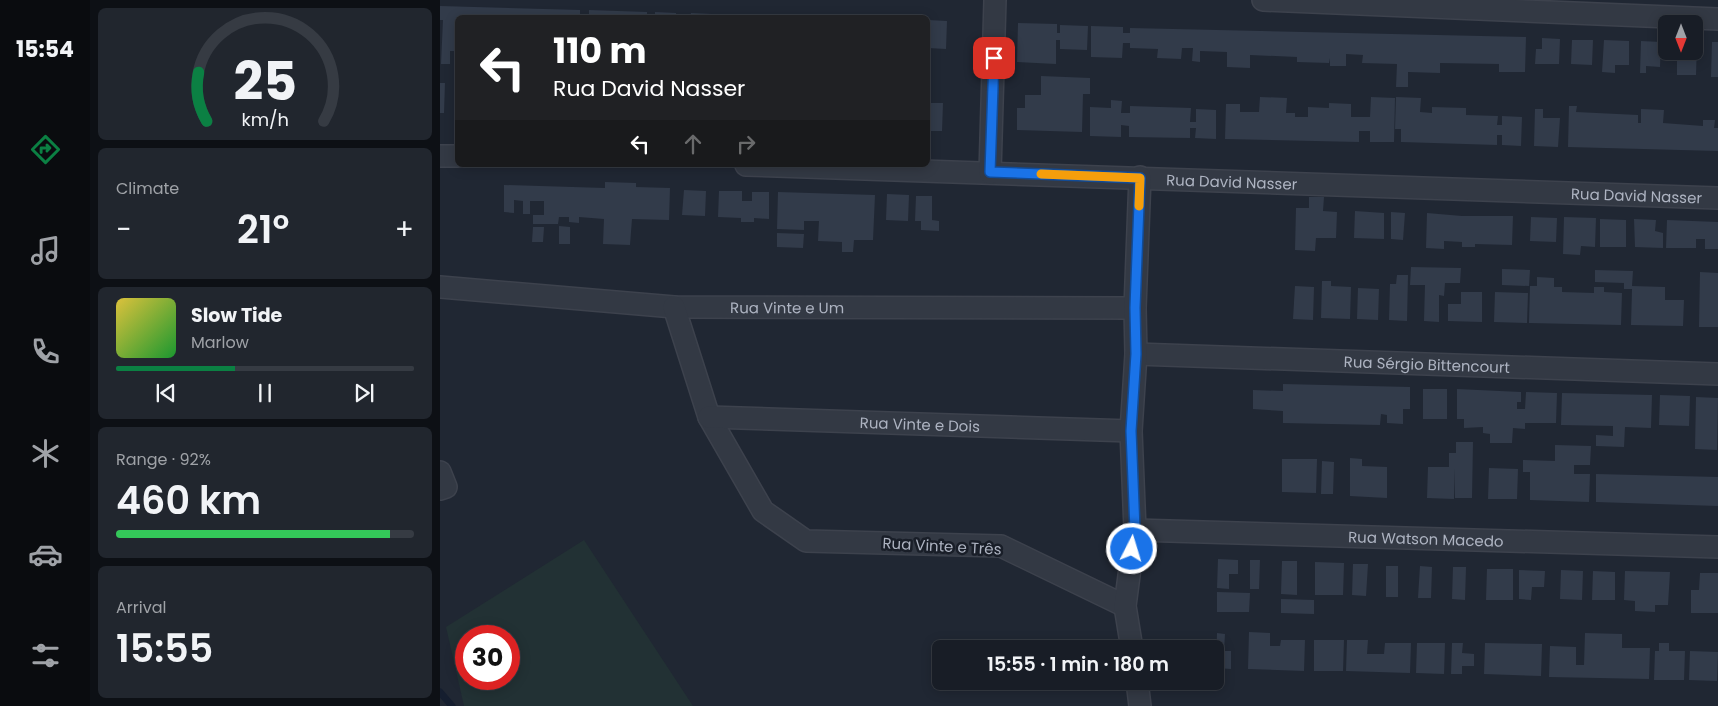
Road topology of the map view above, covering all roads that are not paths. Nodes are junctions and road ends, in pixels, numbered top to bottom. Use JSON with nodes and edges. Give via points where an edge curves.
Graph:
{"nodes":[{"id":1,"x":995,"y":0,"type":"edge"},
{"id":2,"x":1263,"y":0,"type":"edge"},
{"id":3,"x":1718,"y":19,"type":"edge"},
{"id":4,"x":440,"y":156,"type":"edge"},
{"id":5,"x":455,"y":156,"type":"edge"},
{"id":6,"x":816,"y":167,"type":"edge"},
{"id":7,"x":990,"y":172,"type":"junction"},
{"id":8,"x":1140,"y":178,"type":"junction"},
{"id":9,"x":1718,"y":198,"type":"edge"},
{"id":10,"x":440,"y":287,"type":"edge"},
{"id":11,"x":674,"y":307,"type":"junction"},
{"id":12,"x":1135,"y":308,"type":"junction"},
{"id":13,"x":1136,"y":354,"type":"junction"},
{"id":14,"x":1718,"y":374,"type":"edge"},
{"id":15,"x":709,"y":417,"type":"junction"},
{"id":16,"x":1131,"y":431,"type":"junction"},
{"id":17,"x":440,"y":472,"type":"edge"},
{"id":18,"x":440,"y":489,"type":"edge"},
{"id":19,"x":1135,"y":530,"type":"junction"},
{"id":20,"x":1718,"y":547,"type":"edge"},
{"id":21,"x":1125,"y":606,"type":"junction"},
{"id":22,"x":1131,"y":640,"type":"edge"},
{"id":23,"x":1138,"y":690,"type":"edge"},
{"id":24,"x":1140,"y":706,"type":"edge"}],
"edges":[{"from":1,"to":7,"type":"street"},
{"from":2,"to":3,"type":"street"},
{"from":4,"to":5,"type":"street"},
{"from":6,"to":7,"type":"street","name":"Rua David Nasser"},
{"from":7,"to":8,"type":"street","name":"Rua David Nasser"},
{"from":8,"to":9,"type":"street","name":"Rua David Nasser"},
{"from":8,"to":12,"type":"street"},
{"from":10,"to":11,"type":"street","name":"Rua Vinte e Um"},
{"from":11,"to":12,"type":"street","name":"Rua Vinte e Um"},
{"from":11,"to":15,"type":"street"},
{"from":12,"to":13,"type":"street"},
{"from":13,"to":14,"type":"street","name":"Rua Sérgio Bittencourt"},
{"from":13,"to":16,"type":"street"},
{"from":15,"to":16,"type":"street","name":"Rua Vinte e Dois"},
{"from":15,"to":21,"type":"street","name":"Rua Vinte e Três","via":[[763,511],[806,541],[1001,546]]},
{"from":16,"to":19,"type":"street"},
{"from":17,"to":18,"type":"street","via":[[446,486]]},
{"from":19,"to":20,"type":"street","name":"Rua Watson Macedo"},
{"from":19,"to":21,"type":"street"},
{"from":21,"to":22,"type":"street"},
{"from":23,"to":24,"type":"street"}]}
